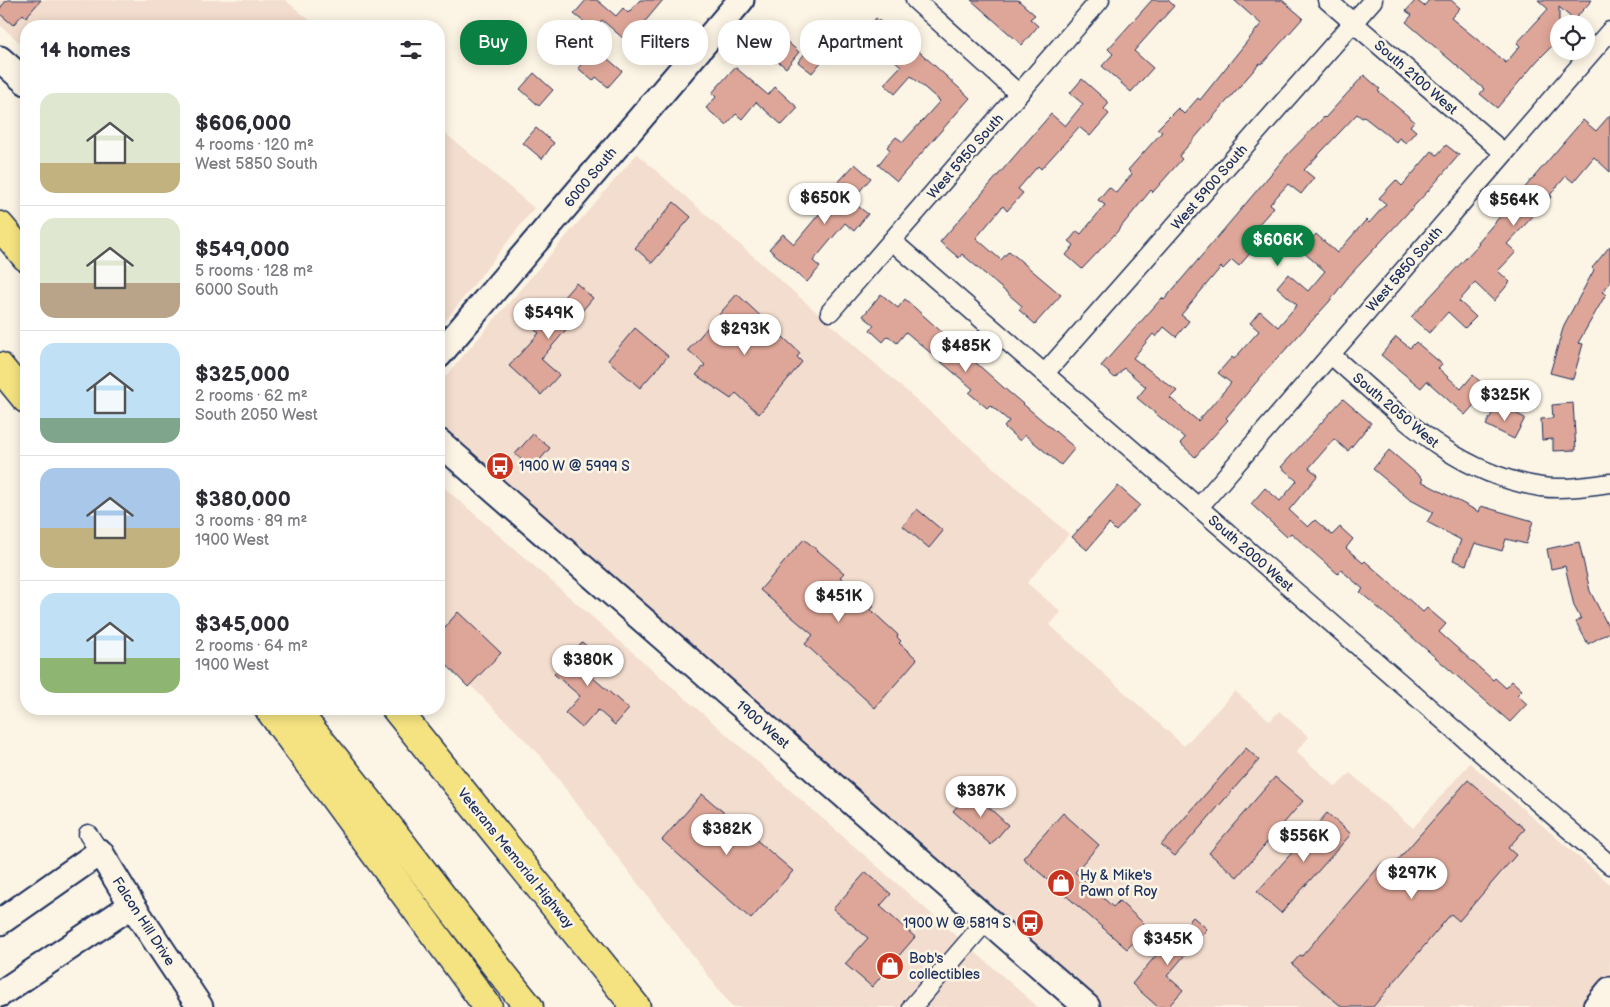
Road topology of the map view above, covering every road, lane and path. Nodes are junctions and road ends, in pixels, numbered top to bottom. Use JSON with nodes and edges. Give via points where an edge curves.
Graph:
{"nodes":[{"id":1,"x":741,"y":0,"type":"edge"},
{"id":2,"x":915,"y":0,"type":"edge"},
{"id":3,"x":1100,"y":0,"type":"edge"},
{"id":4,"x":1327,"y":0,"type":"edge"},
{"id":5,"x":1373,"y":0,"type":"edge"},
{"id":6,"x":1354,"y":22,"type":"junction"},
{"id":7,"x":1610,"y":31,"type":"edge"},
{"id":8,"x":0,"y":59,"type":"edge"},
{"id":9,"x":20,"y":77,"type":"edge"},
{"id":10,"x":1019,"y":94,"type":"junction"},
{"id":11,"x":1504,"y":153,"type":"junction"},
{"id":12,"x":0,"y":226,"type":"edge"},
{"id":13,"x":892,"y":241,"type":"junction"},
{"id":14,"x":20,"y":250,"type":"edge"},
{"id":15,"x":830,"y":312,"type":"dead end"},
{"id":16,"x":445,"y":348,"type":"edge"},
{"id":17,"x":1330,"y":354,"type":"junction"},
{"id":18,"x":0,"y":367,"type":"edge"},
{"id":19,"x":1045,"y":374,"type":"junction"},
{"id":20,"x":20,"y":392,"type":"edge"},
{"id":21,"x":445,"y":447,"type":"edge"},
{"id":22,"x":1610,"y":483,"type":"edge"},
{"id":23,"x":1199,"y":507,"type":"junction"},
{"id":24,"x":273,"y":715,"type":"edge"},
{"id":25,"x":299,"y":715,"type":"edge"},
{"id":26,"x":401,"y":715,"type":"edge"},
{"id":27,"x":1610,"y":865,"type":"edge"},
{"id":28,"x":132,"y":905,"type":"junction"},
{"id":29,"x":987,"y":920,"type":"junction"},
{"id":30,"x":0,"y":922,"type":"edge"},
{"id":31,"x":1610,"y":990,"type":"edge"},
{"id":32,"x":0,"y":994,"type":"edge"},
{"id":33,"x":200,"y":1007,"type":"edge"},
{"id":34,"x":488,"y":1007,"type":"edge"},
{"id":35,"x":529,"y":1007,"type":"edge"},
{"id":36,"x":636,"y":1007,"type":"edge"},
{"id":37,"x":912,"y":1007,"type":"edge"},
{"id":38,"x":1087,"y":1007,"type":"edge"},
{"id":39,"x":1596,"y":1007,"type":"edge"}],
"edges":[{"from":1,"to":16,"type":"main road","name":"6000 South"},
{"from":2,"to":10,"type":"street"},
{"from":3,"to":10,"type":"street","name":"West 5950 South"},
{"from":4,"to":6,"type":"street","name":"South 2100 West"},
{"from":5,"to":6,"type":"street","name":"West 5900 South"},
{"from":6,"to":11,"type":"street","name":"South 2100 West"},
{"from":6,"to":19,"type":"street","name":"West 5900 South"},
{"from":7,"to":11,"type":"street","name":"West 5850 South"},
{"from":8,"to":9,"type":"main road"},
{"from":10,"to":13,"type":"street","name":"West 5950 South"},
{"from":11,"to":17,"type":"street","name":"West 5850 South"},
{"from":12,"to":14,"type":"highway"},
{"from":13,"to":15,"type":"street","name":"West 5950 South"},
{"from":13,"to":19,"type":"street","name":"South 2000 West"},
{"from":17,"to":22,"type":"street","name":"South 2050 West","via":[[1431,442],[1486,473],[1542,487]]},
{"from":17,"to":23,"type":"street","name":"West 5850 South"},
{"from":18,"to":20,"type":"highway"},
{"from":19,"to":23,"type":"street","name":"South 2000 West"},
{"from":21,"to":29,"type":"main road","name":"1900 West"},
{"from":23,"to":27,"type":"street","name":"South 2000 West"},
{"from":24,"to":34,"type":"highway"},
{"from":25,"to":35,"type":"highway","via":[[345,768],[480,948]]},
{"from":26,"to":36,"type":"highway","name":"Veterans Memorial Highway"},
{"from":28,"to":30,"type":"main road","name":"Falcon Hill Drive","via":[[94,843]]},
{"from":28,"to":32,"type":"main road"},
{"from":28,"to":33,"type":"main road","name":"Falcon Hill Drive"},
{"from":29,"to":37,"type":"street"},
{"from":29,"to":38,"type":"main road","name":"1900 West"},
{"from":31,"to":39,"type":"main road"}]}
